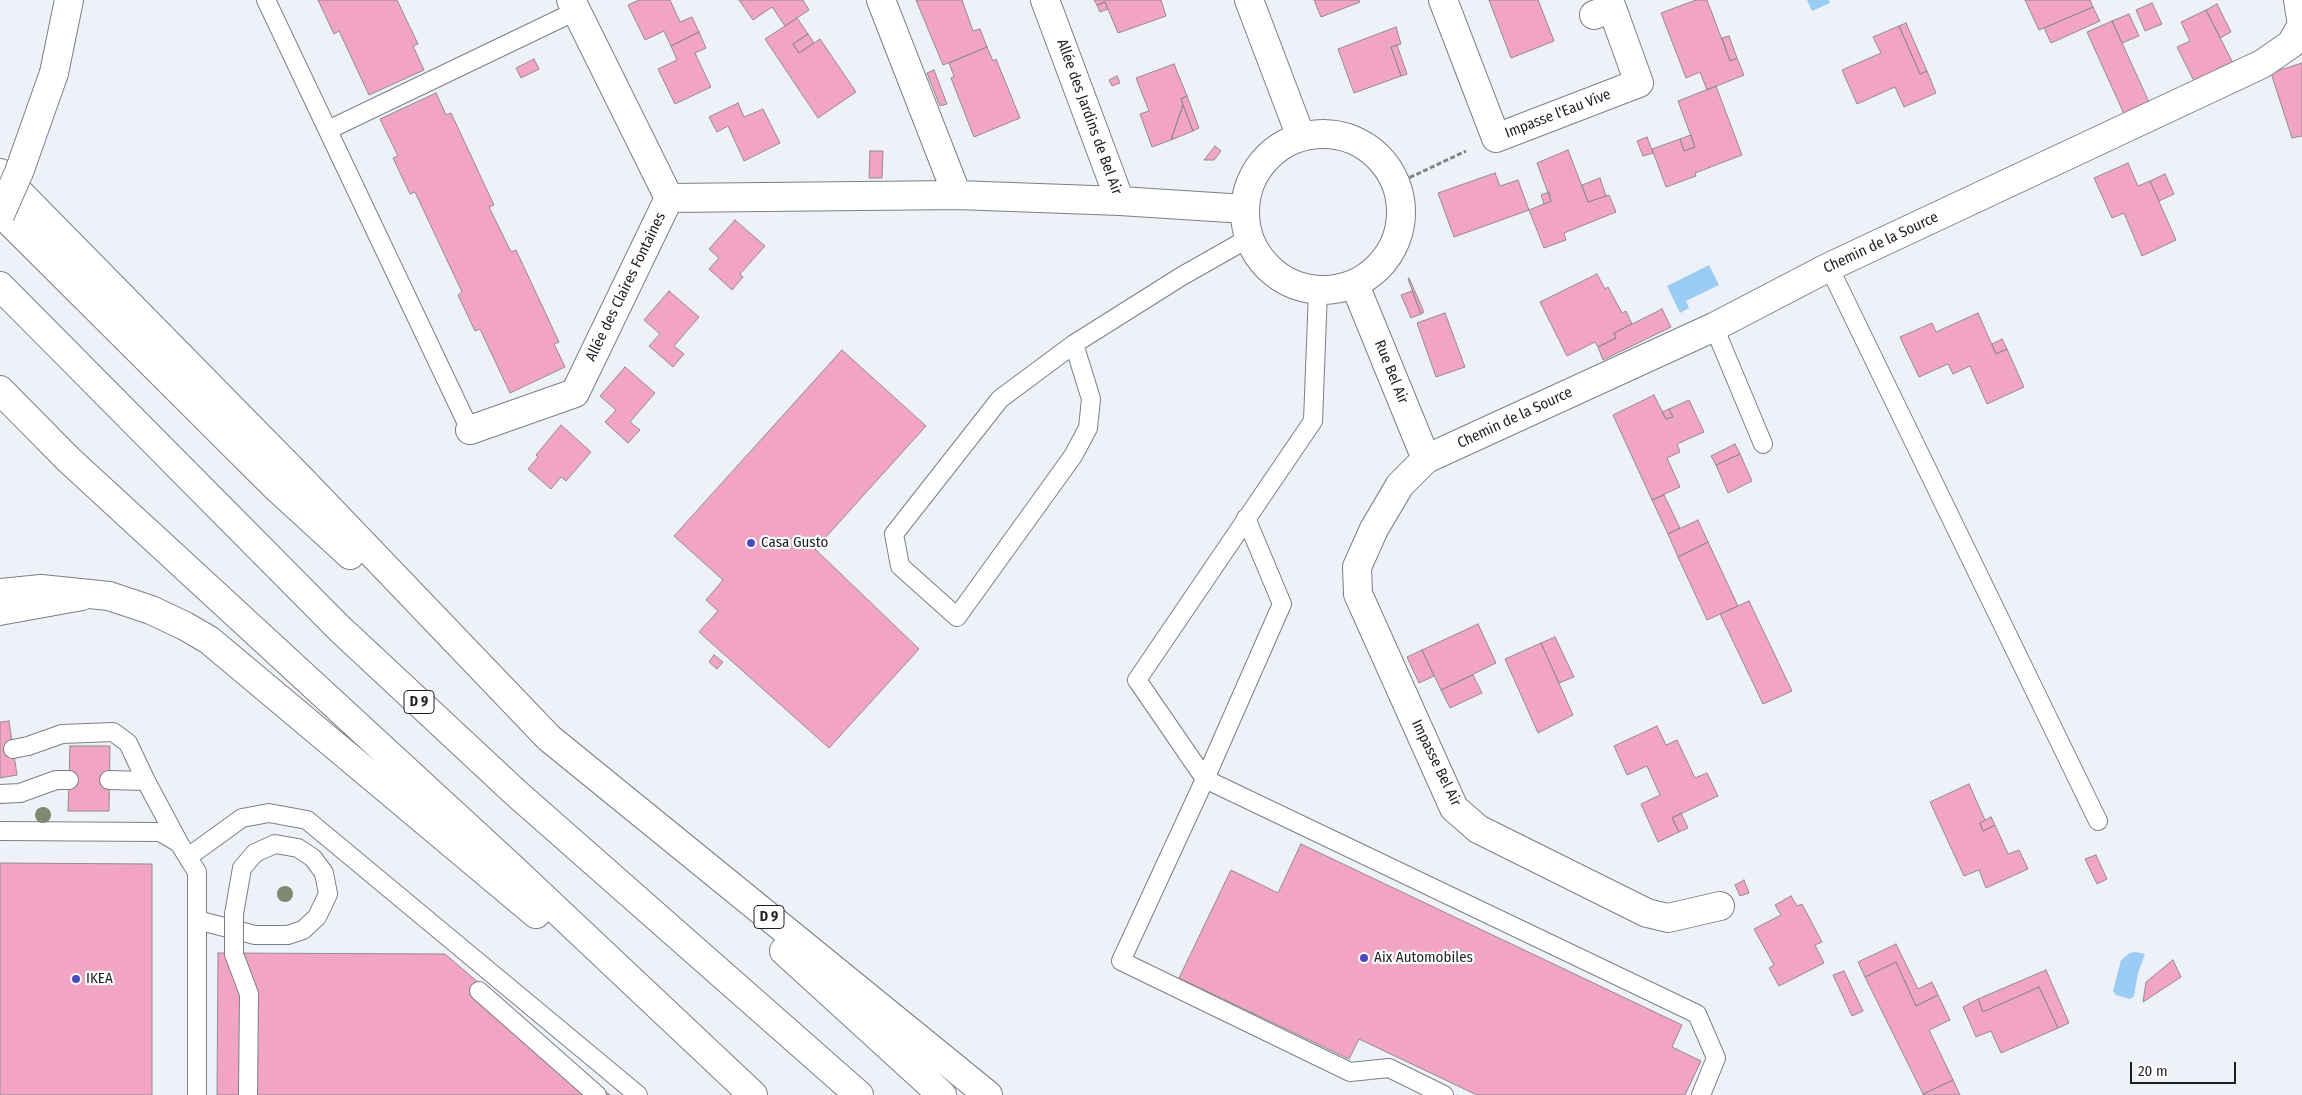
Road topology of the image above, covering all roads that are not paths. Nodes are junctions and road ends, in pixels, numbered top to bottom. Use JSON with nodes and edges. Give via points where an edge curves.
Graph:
{"nodes":[{"id":1,"x":70,"y":0,"type":"edge"},
{"id":2,"x":266,"y":0,"type":"edge"},
{"id":3,"x":880,"y":0,"type":"edge"},
{"id":4,"x":1045,"y":0,"type":"edge"},
{"id":5,"x":1249,"y":0,"type":"edge"},
{"id":6,"x":1443,"y":0,"type":"edge"},
{"id":7,"x":2298,"y":0,"type":"edge"},
{"id":8,"x":574,"y":5,"type":"edge"},
{"id":9,"x":1613,"y":8,"type":"edge"},
{"id":10,"x":328,"y":130,"type":"junction"},
{"id":11,"x":1301,"y":137,"type":"junction"},
{"id":12,"x":0,"y":173,"type":"edge"},
{"id":13,"x":957,"y":195,"type":"junction"},
{"id":14,"x":669,"y":198,"type":"junction"},
{"id":15,"x":1120,"y":201,"type":"junction"},
{"id":16,"x":1245,"y":209,"type":"junction"},
{"id":17,"x":0,"y":214,"type":"edge"},
{"id":18,"x":1249,"y":238,"type":"junction"},
{"id":19,"x":1829,"y":267,"type":"junction"},
{"id":20,"x":1355,"y":285,"type":"junction"},
{"id":21,"x":0,"y":286,"type":"edge"},
{"id":22,"x":1318,"y":291,"type":"junction"},
{"id":23,"x":1714,"y":327,"type":"junction"},
{"id":24,"x":1074,"y":344,"type":"junction"},
{"id":25,"x":0,"y":390,"type":"edge"},
{"id":26,"x":0,"y":399,"type":"edge"},
{"id":27,"x":470,"y":430,"type":"joint"},
{"id":28,"x":1763,"y":444,"type":"dead end"},
{"id":29,"x":68,"y":459,"type":"junction"},
{"id":30,"x":1426,"y":459,"type":"junction"},
{"id":31,"x":1246,"y":518,"type":"junction"},
{"id":32,"x":0,"y":592,"type":"edge"},
{"id":33,"x":108,"y":596,"type":"junction"},
{"id":34,"x":0,"y":616,"type":"edge"},
{"id":35,"x":549,"y":738,"type":"junction"},
{"id":36,"x":13,"y":749,"type":"dead end"},
{"id":37,"x":1205,"y":779,"type":"junction"},
{"id":38,"x":69,"y":780,"type":"dead end"},
{"id":39,"x":109,"y":780,"type":"dead end"},
{"id":40,"x":146,"y":781,"type":"junction"},
{"id":41,"x":0,"y":794,"type":"edge"},
{"id":42,"x":2098,"y":820,"type":"dead end"},
{"id":43,"x":0,"y":831,"type":"edge"},
{"id":44,"x":184,"y":850,"type":"junction"},
{"id":45,"x":1720,"y":906,"type":"dead end"},
{"id":46,"x":197,"y":920,"type":"junction"},
{"id":47,"x":479,"y":991,"type":"dead end"},
{"id":48,"x":197,"y":1095,"type":"edge"},
{"id":49,"x":248,"y":1095,"type":"edge"},
{"id":50,"x":597,"y":1095,"type":"edge"},
{"id":51,"x":638,"y":1095,"type":"edge"},
{"id":52,"x":752,"y":1095,"type":"edge"},
{"id":53,"x":860,"y":1095,"type":"edge"},
{"id":54,"x":942,"y":1095,"type":"edge"},
{"id":55,"x":988,"y":1095,"type":"edge"},
{"id":56,"x":1444,"y":1095,"type":"edge"},
{"id":57,"x":1701,"y":1095,"type":"edge"}],
"edges":[{"from":1,"to":17,"type":"main road","bridge":true,"via":[[54,73],[19,172]]},
{"from":2,"to":10,"type":"lane"},
{"from":3,"to":13,"type":"main road"},
{"from":4,"to":15,"type":"main road","name":"Allée des Jardins de Bel Air"},
{"from":5,"to":11,"type":"main road"},
{"from":6,"to":9,"type":"main road","name":"Impasse l'Eau Vive","via":[[1496,138],[1638,83]]},
{"from":7,"to":19,"type":"main road","name":"Chemin de la Source","via":[[2302,25],[2291,44],[2262,64]]},
{"from":8,"to":10,"type":"lane"},
{"from":8,"to":14,"type":"main road","name":"Allée des Claires Fontaines"},
{"from":10,"to":27,"type":"lane"},
{"from":11,"to":16,"type":"main road","via":[[1278,147],[1261,164],[1249,185]]},
{"from":11,"to":20,"type":"main road","via":[[1324,133],[1347,138],[1368,148],[1385,164],[1396,184],[1402,213],[1396,243],[1379,268]]},
{"from":12,"to":35,"type":"main road","via":[[300,477]]},
{"from":13,"to":14,"type":"main road"},
{"from":13,"to":15,"type":"main road"},
{"from":14,"to":27,"type":"main road","name":"Allée des Claires Fontaines","via":[[575,393]]},
{"from":15,"to":16,"type":"main road","name":"Allée des Jardins de Bel Air"},
{"from":16,"to":18,"type":"main road"},
{"from":17,"to":35,"type":"main road","number":"D 9","via":[[278,489]]},
{"from":18,"to":22,"type":"main road","via":[[1264,264],[1288,283]]},
{"from":18,"to":24,"type":"lane"},
{"from":19,"to":23,"type":"main road","name":"Chemin de la Source"},
{"from":19,"to":42,"type":"lane"},
{"from":20,"to":22,"type":"main road"},
{"from":20,"to":30,"type":"main road","name":"Rue Bel Air"},
{"from":21,"to":53,"type":"main road","number":"D 9","via":[[347,635],[516,793]]},
{"from":22,"to":31,"type":"lane","via":[[1313,421]]},
{"from":23,"to":28,"type":"lane"},
{"from":23,"to":30,"type":"main road","name":"Chemin de la Source"},
{"from":24,"to":24,"type":"lane","via":[[1000,399],[894,534],[900,566],[957,617],[1073,456],[1088,428],[1091,399]]},
{"from":25,"to":29,"type":"main road"},
{"from":26,"to":29,"type":"main road"},
{"from":29,"to":52,"type":"main road","via":[[504,860]]},
{"from":30,"to":45,"type":"main road","name":"Impasse Bel Air","via":[[1400,485],[1374,529],[1357,567],[1358,594],[1454,808],[1478,829],[1647,913],[1668,918]]},
{"from":31,"to":37,"type":"lane","via":[[1282,604]]},
{"from":31,"to":37,"type":"lane","via":[[1138,680]]},
{"from":32,"to":33,"type":"main road","via":[[41,589]]},
{"from":33,"to":34,"type":"lane"},
{"from":33,"to":52,"type":"main road","via":[[151,610],[209,640]]},
{"from":35,"to":54,"type":"main road","number":"D 9"},
{"from":35,"to":55,"type":"main road","number":"D 9"},
{"from":36,"to":40,"type":"lane","via":[[62,734],[113,732],[128,743]]},
{"from":37,"to":56,"type":"lane","via":[[1121,961],[1350,1072],[1389,1068]]},
{"from":37,"to":57,"type":"lane","via":[[1697,1014],[1716,1058]]},
{"from":38,"to":41,"type":"lane","via":[[56,780],[20,793]]},
{"from":39,"to":40,"type":"lane"},
{"from":40,"to":44,"type":"lane"},
{"from":43,"to":44,"type":"lane","via":[[160,832]]},
{"from":44,"to":46,"type":"lane","via":[[197,872]]},
{"from":44,"to":51,"type":"lane","via":[[242,818],[269,813],[307,820],[525,1010]]},
{"from":46,"to":48,"type":"lane"},
{"from":46,"to":49,"type":"lane","bridge":true,"via":[[256,935],[288,935],[303,930],[317,917],[328,894],[324,873],[314,858],[298,848],[275,844],[255,853],[242,868],[234,914],[234,954],[249,994]]},
{"from":47,"to":50,"type":"lane"}]}
